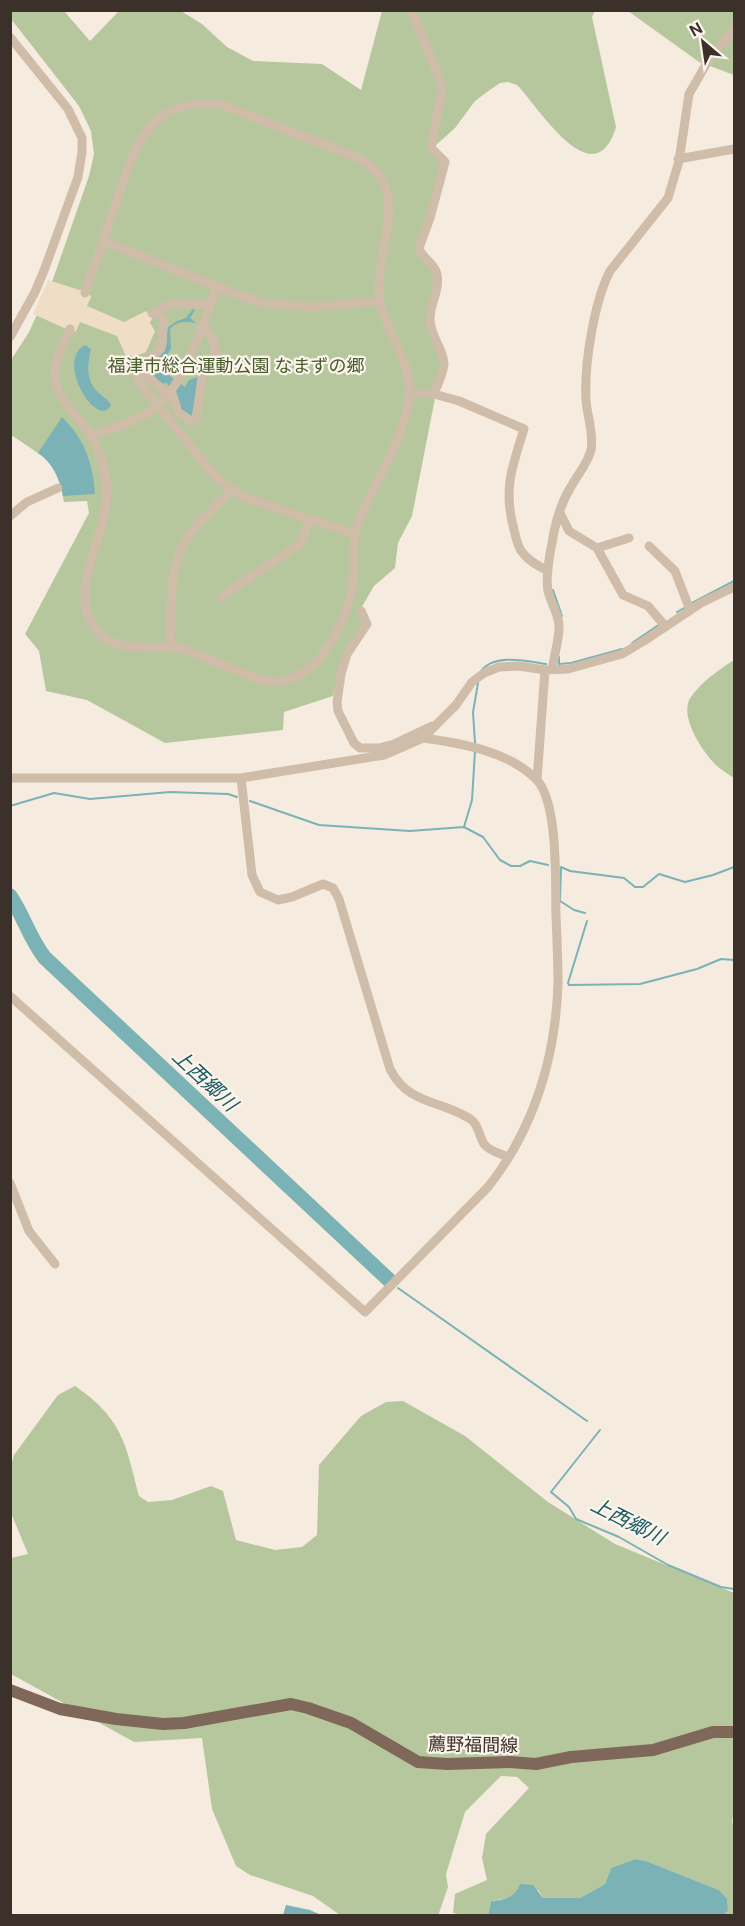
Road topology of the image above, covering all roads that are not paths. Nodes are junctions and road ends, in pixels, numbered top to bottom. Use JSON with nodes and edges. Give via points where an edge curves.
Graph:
{"nodes":[{"id":1,"x":411,"y":10,"type":"edge"},
{"id":2,"x":735,"y":29,"type":"edge"},
{"id":3,"x":10,"y":37,"type":"edge"},
{"id":4,"x":735,"y":149,"type":"edge"},
{"id":5,"x":678,"y":159,"type":"junction"},
{"id":6,"x":103,"y":241,"type":"junction"},
{"id":7,"x":217,"y":287,"type":"junction"},
{"id":8,"x":85,"y":293,"type":"dead end"},
{"id":9,"x":380,"y":301,"type":"junction"},
{"id":10,"x":210,"y":304,"type":"junction"},
{"id":11,"x":201,"y":327,"type":"junction"},
{"id":12,"x":70,"y":329,"type":"dead end"},
{"id":13,"x":11,"y":335,"type":"edge"},
{"id":14,"x":131,"y":360,"type":"dead end"},
{"id":15,"x":186,"y":364,"type":"junction"},
{"id":16,"x":203,"y":372,"type":"junction"},
{"id":17,"x":170,"y":392,"type":"junction"},
{"id":18,"x":410,"y":393,"type":"junction"},
{"id":19,"x":434,"y":394,"type":"junction"},
{"id":20,"x":158,"y":405,"type":"junction"},
{"id":21,"x":91,"y":436,"type":"junction"},
{"id":22,"x":58,"y":488,"type":"dead end"},
{"id":23,"x":232,"y":490,"type":"junction"},
{"id":24,"x":560,"y":513,"type":"junction"},
{"id":25,"x":10,"y":516,"type":"edge"},
{"id":26,"x":309,"y":519,"type":"junction"},
{"id":27,"x":355,"y":534,"type":"junction"},
{"id":28,"x":629,"y":538,"type":"dead end"},
{"id":29,"x":649,"y":546,"type":"dead end"},
{"id":30,"x":597,"y":548,"type":"junction"},
{"id":31,"x":548,"y":571,"type":"junction"},
{"id":32,"x":735,"y":587,"type":"edge"},
{"id":33,"x":221,"y":597,"type":"dead end"},
{"id":34,"x":690,"y":610,"type":"junction"},
{"id":35,"x":361,"y":611,"type":"dead end"},
{"id":36,"x":665,"y":626,"type":"junction"},
{"id":37,"x":170,"y":646,"type":"junction"},
{"id":38,"x":548,"y":670,"type":"junction"},
{"id":39,"x":437,"y":724,"type":"junction"},
{"id":40,"x":423,"y":738,"type":"junction"},
{"id":41,"x":10,"y":778,"type":"edge"},
{"id":42,"x":241,"y":778,"type":"junction"},
{"id":43,"x":537,"y":780,"type":"junction"},
{"id":44,"x":10,"y":996,"type":"edge"},
{"id":45,"x":508,"y":1158,"type":"junction"},
{"id":46,"x":10,"y":1184,"type":"edge"},
{"id":47,"x":55,"y":1264,"type":"dead end"},
{"id":48,"x":10,"y":1690,"type":"edge"},
{"id":49,"x":735,"y":1732,"type":"edge"}],
"edges":[{"from":1,"to":19,"type":"street","via":[[442,88],[431,148],[445,162],[419,248],[432,262],[438,281],[430,321],[444,366]]},
{"from":2,"to":5,"type":"street","via":[[708,61],[689,94]]},
{"from":3,"to":13,"type":"street","via":[[68,109],[82,138],[78,177],[35,292]]},
{"from":4,"to":5,"type":"street"},
{"from":5,"to":24,"type":"street","via":[[668,198],[605,282],[587,364],[591,450]]},
{"from":6,"to":7,"type":"street"},
{"from":6,"to":8,"type":"street"},
{"from":6,"to":9,"type":"street","via":[[134,151],[148,128],[177,108],[196,103],[220,104],[359,158],[379,176],[388,199],[379,274]]},
{"from":7,"to":9,"type":"street","via":[[263,303],[289,307]]},
{"from":7,"to":10,"type":"street"},
{"from":9,"to":18,"type":"street","via":[[404,361]]},
{"from":10,"to":11,"type":"street"},
{"from":10,"to":17,"type":"street","via":[[171,304],[152,313],[164,321],[162,345],[145,361],[143,371]]},
{"from":11,"to":15,"type":"street"},
{"from":11,"to":16,"type":"street","via":[[210,333],[215,355]]},
{"from":12,"to":21,"type":"street","via":[[56,366],[56,385],[66,405]]},
{"from":14,"to":20,"type":"street","via":[[140,384]]},
{"from":15,"to":16,"type":"street"},
{"from":15,"to":17,"type":"street"},
{"from":16,"to":17,"type":"street","via":[[196,419],[191,421],[178,412]]},
{"from":17,"to":20,"type":"street"},
{"from":18,"to":19,"type":"street"},
{"from":18,"to":27,"type":"street","via":[[404,422]]},
{"from":19,"to":31,"type":"street","via":[[524,429],[512,467],[510,515],[520,550]]},
{"from":20,"to":21,"type":"street","via":[[134,420]]},
{"from":20,"to":23,"type":"street","via":[[219,480]]},
{"from":21,"to":37,"type":"street","via":[[102,461],[106,498],[85,584],[87,615],[101,635],[117,645]]},
{"from":22,"to":25,"type":"street","via":[[27,502]]},
{"from":23,"to":26,"type":"street"},
{"from":23,"to":37,"type":"street","via":[[194,528],[181,550],[173,579]]},
{"from":24,"to":30,"type":"street","via":[[569,531]]},
{"from":24,"to":31,"type":"street"},
{"from":26,"to":27,"type":"street"},
{"from":26,"to":33,"type":"street","via":[[302,542]]},
{"from":27,"to":37,"type":"street","via":[[347,609],[325,652],[309,670],[285,681],[263,680]]},
{"from":28,"to":30,"type":"street"},
{"from":29,"to":34,"type":"street","via":[[675,571]]},
{"from":30,"to":36,"type":"street","via":[[623,595],[648,606]]},
{"from":31,"to":38,"type":"street","via":[[549,594],[559,629]]},
{"from":32,"to":34,"type":"street"},
{"from":34,"to":36,"type":"street"},
{"from":35,"to":39,"type":"street","via":[[367,624],[347,654],[337,702],[354,743],[360,748],[379,748]]},
{"from":36,"to":38,"type":"street","via":[[622,654],[582,666]]},
{"from":38,"to":39,"type":"street","via":[[500,667],[480,676]]},
{"from":38,"to":43,"type":"street"},
{"from":39,"to":40,"type":"street"},
{"from":40,"to":42,"type":"street","via":[[370,759]]},
{"from":40,"to":43,"type":"street","via":[[477,748],[513,763]]},
{"from":41,"to":42,"type":"street"},
{"from":42,"to":45,"type":"street","via":[[252,875],[260,892],[278,900],[323,884],[333,888],[396,1079],[408,1093],[467,1117],[489,1148]]},
{"from":43,"to":45,"type":"street","via":[[547,803],[555,855],[558,989],[546,1070],[524,1130]]},
{"from":44,"to":45,"type":"street","via":[[365,1312],[488,1187]]},
{"from":46,"to":47,"type":"street","via":[[29,1231]]},
{"from":48,"to":49,"type":"main road","name":"薦野福間線","via":[[60,1709],[163,1724],[291,1704],[351,1723],[418,1762],[447,1764],[536,1764],[653,1750],[713,1732]]}]}
